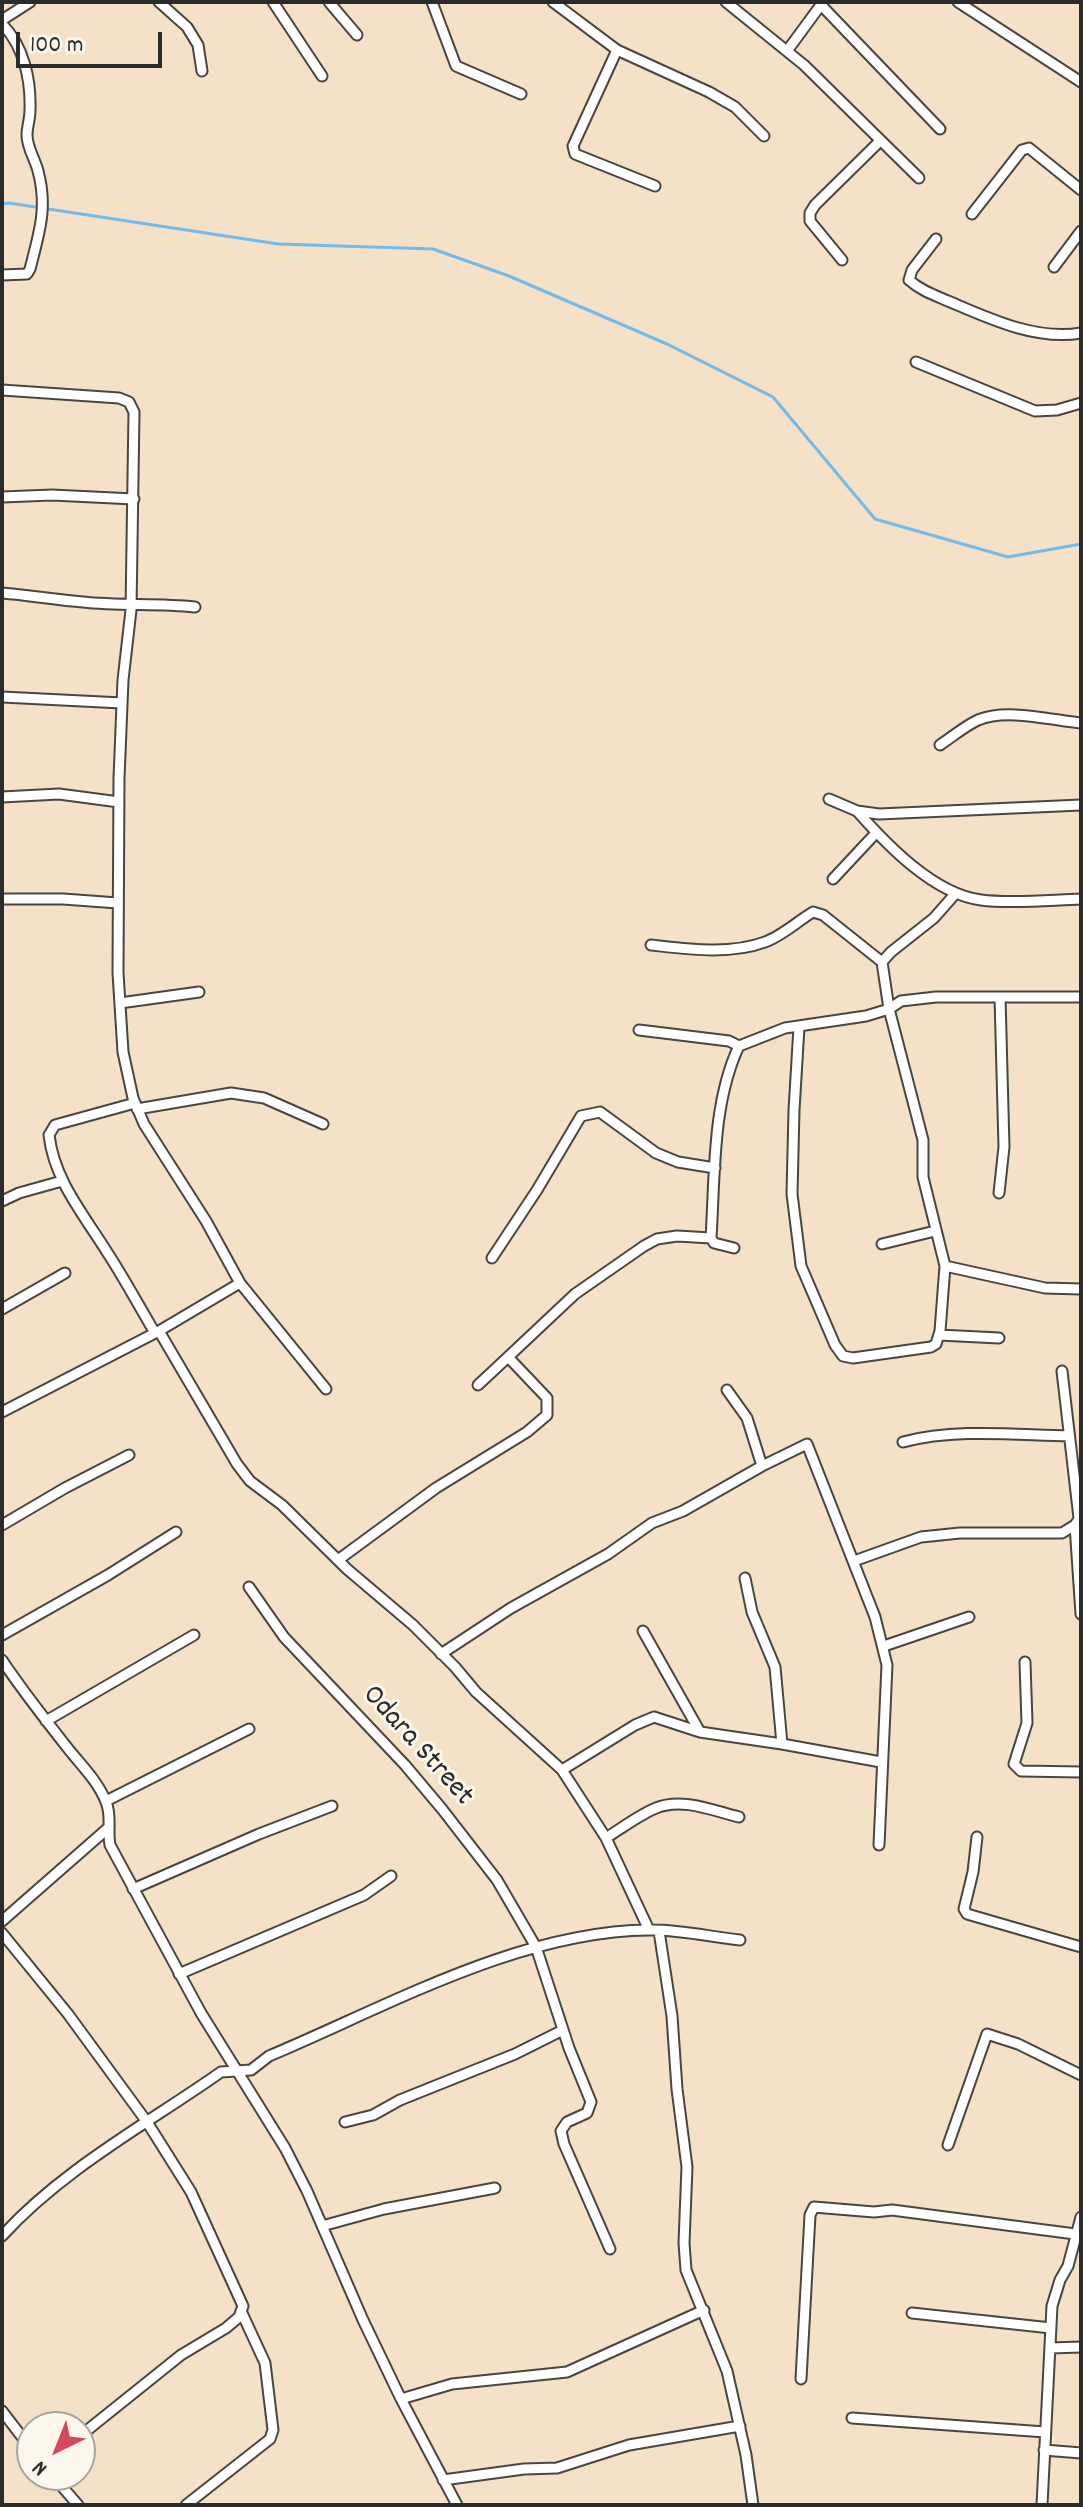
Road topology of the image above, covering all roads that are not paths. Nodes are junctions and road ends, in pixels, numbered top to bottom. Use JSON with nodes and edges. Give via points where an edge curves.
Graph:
{"nodes":[{"id":1,"x":30,"y":2,"type":"edge"},
{"id":2,"x":159,"y":2,"type":"edge"},
{"id":3,"x":329,"y":2,"type":"edge"},
{"id":4,"x":432,"y":2,"type":"edge"},
{"id":5,"x":553,"y":2,"type":"edge"},
{"id":6,"x":726,"y":2,"type":"edge"},
{"id":7,"x":958,"y":2,"type":"edge"},
{"id":8,"x":276,"y":3,"type":"edge"},
{"id":9,"x":822,"y":4,"type":"edge"},
{"id":10,"x":2,"y":22,"type":"edge"},
{"id":11,"x":357,"y":35,"type":"dead end"},
{"id":12,"x":617,"y":50,"type":"junction"},
{"id":13,"x":787,"y":51,"type":"junction"},
{"id":14,"x":202,"y":71,"type":"dead end"},
{"id":15,"x":322,"y":76,"type":"dead end"},
{"id":16,"x":1081,"y":82,"type":"edge"},
{"id":17,"x":521,"y":94,"type":"dead end"},
{"id":18,"x":940,"y":129,"type":"dead end"},
{"id":19,"x":764,"y":136,"type":"dead end"},
{"id":20,"x":880,"y":141,"type":"junction"},
{"id":21,"x":919,"y":178,"type":"dead end"},
{"id":22,"x":655,"y":186,"type":"dead end"},
{"id":23,"x":1081,"y":190,"type":"edge"},
{"id":24,"x":972,"y":214,"type":"dead end"},
{"id":25,"x":1081,"y":231,"type":"edge"},
{"id":26,"x":936,"y":239,"type":"dead end"},
{"id":27,"x":842,"y":260,"type":"dead end"},
{"id":28,"x":1054,"y":267,"type":"dead end"},
{"id":29,"x":2,"y":275,"type":"edge"},
{"id":30,"x":1081,"y":333,"type":"edge"},
{"id":31,"x":916,"y":362,"type":"dead end"},
{"id":32,"x":2,"y":390,"type":"edge"},
{"id":33,"x":1081,"y":403,"type":"edge"},
{"id":34,"x":2,"y":497,"type":"edge"},
{"id":35,"x":134,"y":499,"type":"junction"},
{"id":36,"x":2,"y":593,"type":"edge"},
{"id":37,"x":131,"y":605,"type":"junction"},
{"id":38,"x":195,"y":607,"type":"dead end"},
{"id":39,"x":2,"y":697,"type":"edge"},
{"id":40,"x":122,"y":703,"type":"junction"},
{"id":41,"x":1081,"y":723,"type":"edge"},
{"id":42,"x":940,"y":745,"type":"dead end"},
{"id":43,"x":2,"y":797,"type":"edge"},
{"id":44,"x":829,"y":799,"type":"dead end"},
{"id":45,"x":119,"y":802,"type":"junction"},
{"id":46,"x":1081,"y":805,"type":"edge"},
{"id":47,"x":857,"y":811,"type":"junction"},
{"id":48,"x":876,"y":833,"type":"junction"},
{"id":49,"x":833,"y":879,"type":"dead end"},
{"id":50,"x":956,"y":893,"type":"junction"},
{"id":51,"x":2,"y":899,"type":"edge"},
{"id":52,"x":1081,"y":899,"type":"edge"},
{"id":53,"x":118,"y":903,"type":"junction"},
{"id":54,"x":651,"y":945,"type":"dead end"},
{"id":55,"x":882,"y":962,"type":"junction"},
{"id":56,"x":199,"y":992,"type":"dead end"},
{"id":57,"x":1000,"y":997,"type":"junction"},
{"id":58,"x":1081,"y":997,"type":"edge"},
{"id":59,"x":120,"y":1003,"type":"junction"},
{"id":60,"x":889,"y":1009,"type":"junction"},
{"id":61,"x":799,"y":1027,"type":"junction"},
{"id":62,"x":639,"y":1030,"type":"dead end"},
{"id":63,"x":739,"y":1046,"type":"junction"},
{"id":64,"x":136,"y":1106,"type":"junction"},
{"id":65,"x":323,"y":1124,"type":"dead end"},
{"id":66,"x":715,"y":1168,"type":"junction"},
{"id":67,"x":62,"y":1181,"type":"junction"},
{"id":68,"x":999,"y":1193,"type":"dead end"},
{"id":69,"x":2,"y":1201,"type":"edge"},
{"id":70,"x":935,"y":1231,"type":"junction"},
{"id":71,"x":711,"y":1238,"type":"junction"},
{"id":72,"x":882,"y":1244,"type":"dead end"},
{"id":73,"x":734,"y":1248,"type":"dead end"},
{"id":74,"x":492,"y":1258,"type":"dead end"},
{"id":75,"x":945,"y":1266,"type":"junction"},
{"id":76,"x":65,"y":1273,"type":"dead end"},
{"id":77,"x":240,"y":1283,"type":"junction"},
{"id":78,"x":1081,"y":1289,"type":"edge"},
{"id":79,"x":2,"y":1309,"type":"edge"},
{"id":80,"x":157,"y":1332,"type":"junction"},
{"id":81,"x":939,"y":1335,"type":"junction"},
{"id":82,"x":999,"y":1338,"type":"dead end"},
{"id":83,"x":508,"y":1357,"type":"junction"},
{"id":84,"x":1062,"y":1371,"type":"dead end"},
{"id":85,"x":478,"y":1385,"type":"dead end"},
{"id":86,"x":326,"y":1389,"type":"dead end"},
{"id":87,"x":727,"y":1390,"type":"dead end"},
{"id":88,"x":2,"y":1412,"type":"edge"},
{"id":89,"x":1069,"y":1436,"type":"junction"},
{"id":90,"x":903,"y":1442,"type":"dead end"},
{"id":91,"x":129,"y":1455,"type":"dead end"},
{"id":92,"x":762,"y":1466,"type":"junction"},
{"id":93,"x":1078,"y":1520,"type":"edge"},
{"id":94,"x":2,"y":1525,"type":"edge"},
{"id":95,"x":176,"y":1532,"type":"dead end"},
{"id":96,"x":338,"y":1560,"type":"junction"},
{"id":97,"x":854,"y":1561,"type":"junction"},
{"id":98,"x":745,"y":1578,"type":"dead end"},
{"id":99,"x":249,"y":1587,"type":"dead end"},
{"id":100,"x":1081,"y":1614,"type":"edge"},
{"id":101,"x":969,"y":1617,"type":"dead end"},
{"id":102,"x":643,"y":1631,"type":"dead end"},
{"id":103,"x":2,"y":1635,"type":"edge"},
{"id":104,"x":194,"y":1635,"type":"dead end"},
{"id":105,"x":884,"y":1646,"type":"junction"},
{"id":106,"x":441,"y":1654,"type":"junction"},
{"id":107,"x":2,"y":1660,"type":"edge"},
{"id":108,"x":1025,"y":1662,"type":"dead end"},
{"id":109,"x":46,"y":1721,"type":"junction"},
{"id":110,"x":249,"y":1729,"type":"dead end"},
{"id":111,"x":700,"y":1732,"type":"junction"},
{"id":112,"x":782,"y":1744,"type":"junction"},
{"id":113,"x":881,"y":1762,"type":"junction"},
{"id":114,"x":562,"y":1770,"type":"junction"},
{"id":115,"x":1081,"y":1772,"type":"edge"},
{"id":116,"x":106,"y":1801,"type":"junction"},
{"id":117,"x":332,"y":1806,"type":"dead end"},
{"id":118,"x":739,"y":1817,"type":"dead end"},
{"id":119,"x":107,"y":1829,"type":"junction"},
{"id":120,"x":977,"y":1837,"type":"dead end"},
{"id":121,"x":606,"y":1838,"type":"junction"},
{"id":122,"x":879,"y":1845,"type":"dead end"},
{"id":123,"x":391,"y":1876,"type":"dead end"},
{"id":124,"x":133,"y":1889,"type":"junction"},
{"id":125,"x":2,"y":1921,"type":"edge"},
{"id":126,"x":654,"y":1930,"type":"junction"},
{"id":127,"x":2,"y":1933,"type":"edge"},
{"id":128,"x":740,"y":1940,"type":"dead end"},
{"id":129,"x":536,"y":1947,"type":"junction"},
{"id":130,"x":1081,"y":1947,"type":"edge"},
{"id":131,"x":179,"y":1974,"type":"junction"},
{"id":132,"x":563,"y":2030,"type":"junction"},
{"id":133,"x":237,"y":2069,"type":"junction"},
{"id":134,"x":1081,"y":2075,"type":"edge"},
{"id":135,"x":147,"y":2122,"type":"junction"},
{"id":136,"x":345,"y":2122,"type":"dead end"},
{"id":137,"x":948,"y":2145,"type":"dead end"},
{"id":138,"x":495,"y":2188,"type":"dead end"},
{"id":139,"x":1081,"y":2217,"type":"edge"},
{"id":140,"x":322,"y":2226,"type":"junction"},
{"id":141,"x":2,"y":2236,"type":"edge"},
{"id":142,"x":1077,"y":2237,"type":"edge"},
{"id":143,"x":610,"y":2249,"type":"dead end"},
{"id":144,"x":704,"y":2310,"type":"junction"},
{"id":145,"x":241,"y":2311,"type":"junction"},
{"id":146,"x":912,"y":2313,"type":"dead end"},
{"id":147,"x":1051,"y":2328,"type":"junction"},
{"id":148,"x":1081,"y":2347,"type":"edge"},
{"id":149,"x":1050,"y":2348,"type":"junction"},
{"id":150,"x":801,"y":2379,"type":"dead end"},
{"id":151,"x":401,"y":2399,"type":"junction"},
{"id":152,"x":2,"y":2411,"type":"edge"},
{"id":153,"x":852,"y":2418,"type":"dead end"},
{"id":154,"x":96,"y":2423,"type":"edge"},
{"id":155,"x":740,"y":2426,"type":"junction"},
{"id":156,"x":16,"y":2429,"type":"edge"},
{"id":157,"x":1045,"y":2432,"type":"junction"},
{"id":158,"x":1044,"y":2450,"type":"junction"},
{"id":159,"x":1081,"y":2453,"type":"edge"},
{"id":160,"x":443,"y":2480,"type":"junction"},
{"id":161,"x":186,"y":2505,"type":"edge"},
{"id":162,"x":457,"y":2505,"type":"edge"},
{"id":163,"x":753,"y":2505,"type":"edge"},
{"id":164,"x":1042,"y":2505,"type":"edge"}],
"edges":[{"from":1,"to":10,"type":"street"},
{"from":2,"to":14,"type":"street","via":[[187,27],[198,45]]},
{"from":3,"to":11,"type":"street"},
{"from":4,"to":17,"type":"street","via":[[456,66]]},
{"from":5,"to":12,"type":"street"},
{"from":6,"to":13,"type":"street"},
{"from":7,"to":16,"type":"street"},
{"from":8,"to":15,"type":"street"},
{"from":9,"to":13,"type":"street"},
{"from":9,"to":18,"type":"street"},
{"from":10,"to":29,"type":"street","via":[[27,68],[27,138],[44,201],[30,269],[27,274]]},
{"from":12,"to":19,"type":"street","via":[[735,107]]},
{"from":12,"to":22,"type":"street","via":[[575,137],[575,154]]},
{"from":13,"to":20,"type":"street"},
{"from":20,"to":21,"type":"street"},
{"from":20,"to":27,"type":"street","via":[[810,213],[810,221]]},
{"from":23,"to":24,"type":"street","via":[[1029,148]]},
{"from":25,"to":28,"type":"street"},
{"from":26,"to":30,"type":"street","via":[[912,270],[909,280],[916,286],[1015,327]]},
{"from":31,"to":33,"type":"street","via":[[1035,411]]},
{"from":32,"to":35,"type":"street","via":[[129,402],[134,412]]},
{"from":34,"to":35,"type":"street"},
{"from":35,"to":37,"type":"street"},
{"from":36,"to":37,"type":"street"},
{"from":37,"to":38,"type":"street"},
{"from":37,"to":40,"type":"street"},
{"from":39,"to":40,"type":"street"},
{"from":40,"to":45,"type":"street"},
{"from":41,"to":42,"type":"street","via":[[981,718]]},
{"from":43,"to":45,"type":"street","via":[[59,794]]},
{"from":44,"to":47,"type":"street"},
{"from":45,"to":53,"type":"street"},
{"from":46,"to":47,"type":"street"},
{"from":47,"to":48,"type":"street"},
{"from":48,"to":49,"type":"street"},
{"from":48,"to":50,"type":"street","via":[[927,877]]},
{"from":50,"to":52,"type":"street","via":[[981,900]]},
{"from":50,"to":55,"type":"street"},
{"from":51,"to":53,"type":"street"},
{"from":53,"to":59,"type":"street"},
{"from":54,"to":55,"type":"street","via":[[691,950],[743,947],[767,941],[813,912]]},
{"from":55,"to":60,"type":"street"},
{"from":56,"to":59,"type":"street"},
{"from":57,"to":58,"type":"street"},
{"from":57,"to":60,"type":"street","via":[[936,997],[901,1001]]},
{"from":57,"to":68,"type":"street","via":[[1004,1147]]},
{"from":59,"to":64,"type":"street","via":[[123,1052]]},
{"from":60,"to":61,"type":"street"},
{"from":60,"to":70,"type":"street","via":[[923,1140],[923,1177]]},
{"from":61,"to":63,"type":"street"},
{"from":61,"to":81,"type":"street","via":[[792,1194],[801,1266],[835,1345],[843,1356],[853,1358],[931,1347]]},
{"from":62,"to":63,"type":"street"},
{"from":63,"to":66,"type":"street","via":[[728,1070]]},
{"from":64,"to":65,"type":"street","via":[[231,1093],[264,1098]]},
{"from":64,"to":67,"type":"street","via":[[55,1125],[49,1135],[51,1154]]},
{"from":64,"to":77,"type":"street"},
{"from":66,"to":71,"type":"street"},
{"from":66,"to":74,"type":"street","via":[[656,1153],[600,1112],[589,1112],[573,1126]]},
{"from":67,"to":69,"type":"street"},
{"from":67,"to":80,"type":"street"},
{"from":70,"to":72,"type":"street"},
{"from":70,"to":75,"type":"street"},
{"from":71,"to":73,"type":"street"},
{"from":71,"to":83,"type":"street","via":[[677,1236],[644,1246],[575,1294]]},
{"from":75,"to":78,"type":"street","via":[[1045,1288]]},
{"from":75,"to":81,"type":"street"},
{"from":76,"to":79,"type":"street"},
{"from":77,"to":80,"type":"street"},
{"from":77,"to":86,"type":"street"},
{"from":80,"to":88,"type":"street"},
{"from":80,"to":96,"type":"street","via":[[250,1481]]},
{"from":81,"to":82,"type":"street"},
{"from":83,"to":85,"type":"street"},
{"from":83,"to":96,"type":"street","via":[[547,1398],[547,1415]]},
{"from":84,"to":89,"type":"street"},
{"from":87,"to":92,"type":"street","via":[[747,1418]]},
{"from":89,"to":90,"type":"street","via":[[953,1435]]},
{"from":89,"to":93,"type":"street"},
{"from":91,"to":94,"type":"street"},
{"from":92,"to":97,"type":"street","via":[[807,1444]]},
{"from":92,"to":106,"type":"street","via":[[652,1523]]},
{"from":93,"to":97,"type":"street","via":[[1062,1533],[921,1537]]},
{"from":93,"to":100,"type":"street"},
{"from":95,"to":103,"type":"street"},
{"from":96,"to":106,"type":"street"},
{"from":97,"to":105,"type":"street"},
{"from":98,"to":112,"type":"street","via":[[752,1612],[775,1667]]},
{"from":99,"to":129,"type":"street","name":"Odara Street","via":[[284,1637],[442,1809],[497,1880]]},
{"from":101,"to":105,"type":"street"},
{"from":102,"to":111,"type":"street"},
{"from":104,"to":109,"type":"street"},
{"from":105,"to":113,"type":"street"},
{"from":106,"to":114,"type":"street"},
{"from":107,"to":109,"type":"street"},
{"from":108,"to":115,"type":"street","via":[[1027,1723],[1016,1769]]},
{"from":109,"to":116,"type":"street"},
{"from":110,"to":116,"type":"street"},
{"from":111,"to":112,"type":"street"},
{"from":111,"to":114,"type":"street","via":[[654,1717]]},
{"from":112,"to":113,"type":"street"},
{"from":113,"to":122,"type":"street"},
{"from":114,"to":121,"type":"street"},
{"from":116,"to":119,"type":"street"},
{"from":117,"to":124,"type":"street"},
{"from":118,"to":121,"type":"street","via":[[670,1805]]},
{"from":119,"to":124,"type":"street"},
{"from":119,"to":125,"type":"street"},
{"from":120,"to":130,"type":"street","via":[[967,1914]]},
{"from":121,"to":126,"type":"street"},
{"from":123,"to":131,"type":"street","via":[[364,1895]]},
{"from":124,"to":131,"type":"street"},
{"from":126,"to":128,"type":"street"},
{"from":126,"to":129,"type":"street"},
{"from":126,"to":144,"type":"street","via":[[672,2016],[687,2167],[686,2270]]},
{"from":127,"to":135,"type":"street"},
{"from":129,"to":132,"type":"street","name":"Odara Street"},
{"from":129,"to":133,"type":"street","via":[[427,1987],[269,2056],[251,2070]]},
{"from":131,"to":133,"type":"street"},
{"from":132,"to":136,"type":"street","via":[[373,2115]]},
{"from":132,"to":143,"type":"street","name":"Odara Street","via":[[591,2102],[587,2113],[561,2131]]},
{"from":133,"to":135,"type":"street","via":[[221,2072]]},
{"from":133,"to":140,"type":"street","via":[[285,2148]]},
{"from":134,"to":137,"type":"street","via":[[987,2034]]},
{"from":135,"to":141,"type":"street","via":[[62,2182]]},
{"from":135,"to":145,"type":"street","via":[[191,2192]]},
{"from":138,"to":140,"type":"street"},
{"from":139,"to":142,"type":"street"},
{"from":140,"to":151,"type":"street"},
{"from":142,"to":147,"type":"street","via":[[1052,2306]]},
{"from":142,"to":150,"type":"street","via":[[903,2211],[814,2207],[805,2273]]},
{"from":144,"to":151,"type":"street","via":[[567,2372],[452,2384]]},
{"from":144,"to":155,"type":"street"},
{"from":145,"to":154,"type":"street","via":[[226,2328],[181,2355]]},
{"from":145,"to":161,"type":"street","via":[[265,2363],[273,2430],[270,2439]]},
{"from":146,"to":147,"type":"street"},
{"from":147,"to":149,"type":"street"},
{"from":148,"to":149,"type":"street"},
{"from":149,"to":157,"type":"street"},
{"from":151,"to":160,"type":"street"},
{"from":152,"to":156,"type":"street"},
{"from":153,"to":157,"type":"street"},
{"from":155,"to":160,"type":"street","via":[[629,2445],[557,2468]]},
{"from":155,"to":163,"type":"street"},
{"from":157,"to":158,"type":"street"},
{"from":158,"to":159,"type":"street"},
{"from":158,"to":164,"type":"street"},
{"from":160,"to":162,"type":"street"}]}
